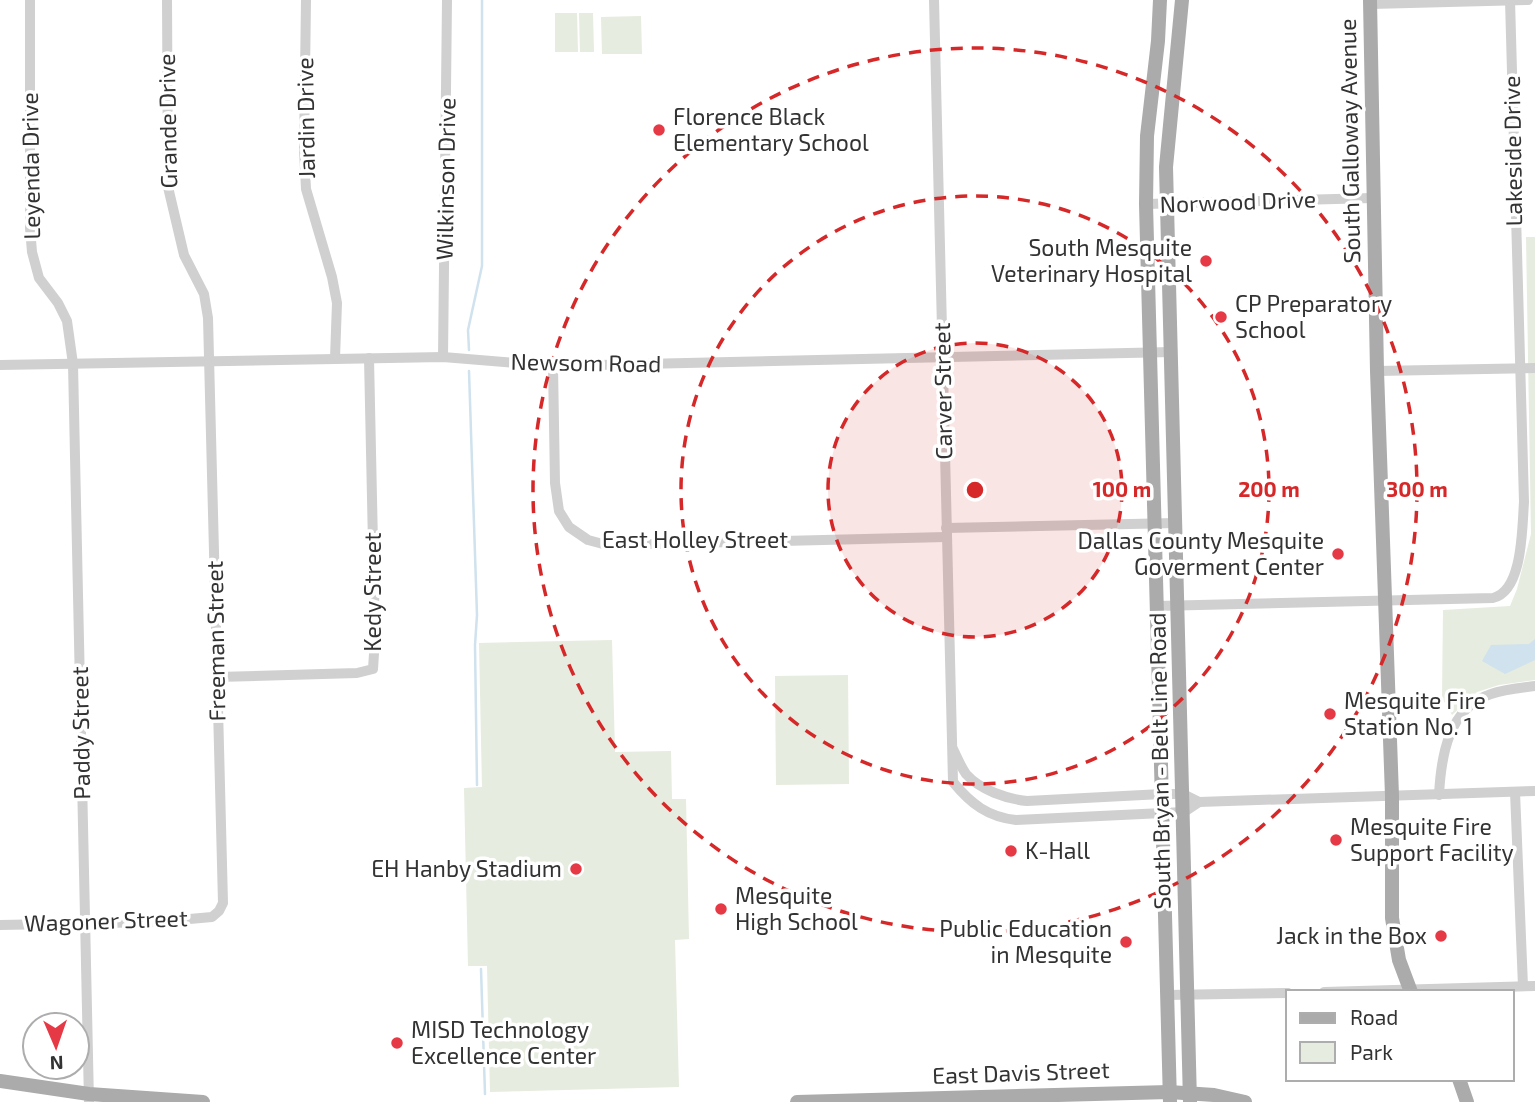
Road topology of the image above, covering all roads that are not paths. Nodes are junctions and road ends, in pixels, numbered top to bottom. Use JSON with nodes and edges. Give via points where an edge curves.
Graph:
{"nodes":[{"id":1,"x":30,"y":0,"type":"edge"},
{"id":2,"x":167,"y":0,"type":"edge"},
{"id":3,"x":306,"y":0,"type":"edge"},
{"id":4,"x":447,"y":0,"type":"edge"},
{"id":5,"x":934,"y":0,"type":"edge"},
{"id":6,"x":1160,"y":0,"type":"edge"},
{"id":7,"x":1182,"y":0,"type":"edge"},
{"id":8,"x":1510,"y":0,"type":"edge"},
{"id":9,"x":1528,"y":0,"type":"edge"},
{"id":10,"x":1370,"y":2,"type":"edge"},
{"id":11,"x":1373,"y":198,"type":"junction"},
{"id":12,"x":1146,"y":204,"type":"junction"},
{"id":13,"x":1168,"y":204,"type":"junction"},
{"id":14,"x":1150,"y":352,"type":"junction"},
{"id":15,"x":1172,"y":352,"type":"junction"},
{"id":16,"x":335,"y":358,"type":"junction"},
{"id":17,"x":369,"y":358,"type":"junction"},
{"id":18,"x":443,"y":358,"type":"junction"},
{"id":19,"x":943,"y":359,"type":"junction"},
{"id":20,"x":209,"y":361,"type":"junction"},
{"id":21,"x":73,"y":364,"type":"junction"},
{"id":22,"x":0,"y":365,"type":"edge"},
{"id":23,"x":554,"y":366,"type":"junction"},
{"id":24,"x":1518,"y":368,"type":"junction"},
{"id":25,"x":1535,"y":368,"type":"edge"},
{"id":26,"x":1377,"y":371,"type":"junction"},
{"id":27,"x":1174,"y":448,"type":"junction"},
{"id":28,"x":1153,"y":449,"type":"junction"},
{"id":29,"x":1155,"y":523,"type":"junction"},
{"id":30,"x":1176,"y":523,"type":"junction"},
{"id":31,"x":946,"y":532,"type":"junction"},
{"id":32,"x":1386,"y":602,"type":"junction"},
{"id":33,"x":1179,"y":605,"type":"junction"},
{"id":34,"x":1157,"y":606,"type":"junction"},
{"id":35,"x":217,"y":677,"type":"junction"},
{"id":36,"x":1535,"y":686,"type":"edge"},
{"id":37,"x":1160,"y":710,"type":"junction"},
{"id":38,"x":1181,"y":710,"type":"junction"},
{"id":39,"x":952,"y":746,"type":"junction"},
{"id":40,"x":1535,"y":791,"type":"edge"},
{"id":41,"x":1515,"y":792,"type":"junction"},
{"id":42,"x":1162,"y":794,"type":"junction"},
{"id":43,"x":1183,"y":794,"type":"junction"},
{"id":44,"x":1439,"y":795,"type":"junction"},
{"id":45,"x":1392,"y":796,"type":"junction"},
{"id":46,"x":1199,"y":802,"type":"junction"},
{"id":47,"x":1163,"y":812,"type":"junction"},
{"id":48,"x":1184,"y":812,"type":"junction"},
{"id":49,"x":212,"y":918,"type":"joint"},
{"id":50,"x":86,"y":923,"type":"junction"},
{"id":51,"x":0,"y":925,"type":"edge"},
{"id":52,"x":1522,"y":986,"type":"junction"},
{"id":53,"x":1535,"y":986,"type":"edge"},
{"id":54,"x":1410,"y":990,"type":"edge"},
{"id":55,"x":1432,"y":990,"type":"edge"},
{"id":56,"x":1286,"y":993,"type":"edge"},
{"id":57,"x":1166,"y":995,"type":"junction"},
{"id":58,"x":1188,"y":995,"type":"junction"},
{"id":59,"x":0,"y":1081,"type":"edge"},
{"id":60,"x":1461,"y":1081,"type":"edge"},
{"id":61,"x":1169,"y":1097,"type":"edge"},
{"id":62,"x":89,"y":1098,"type":"edge"},
{"id":63,"x":1189,"y":1098,"type":"edge"},
{"id":64,"x":958,"y":1100,"type":"edge"},
{"id":65,"x":203,"y":1102,"type":"edge"},
{"id":66,"x":797,"y":1102,"type":"edge"},
{"id":67,"x":1245,"y":1102,"type":"edge"},
{"id":68,"x":1467,"y":1102,"type":"edge"}],
"edges":[{"from":1,"to":21,"type":"street","name":"Leyenda Drive","via":[[32,252],[39,278],[67,321]]},
{"from":2,"to":20,"type":"street","name":"Grande Drive","via":[[168,187],[184,255],[204,294]]},
{"from":3,"to":16,"type":"street","name":"Jardin Drive","via":[[306,189],[337,303]]},
{"from":4,"to":18,"type":"street","name":"Wilkinson Drive"},
{"from":5,"to":19,"type":"street","name":"Carver Street"},
{"from":6,"to":12,"type":"main road","name":"South Bryan - Belt Line Road","via":[[1147,136]]},
{"from":7,"to":13,"type":"main road","name":"South Bryan - Belt Line Road","via":[[1167,140]]},
{"from":8,"to":9,"type":"street"},
{"from":8,"to":10,"type":"street"},
{"from":8,"to":24,"type":"street","name":"Lakeside Drive"},
{"from":10,"to":11,"type":"main road","name":"South Galloway Avenue"},
{"from":11,"to":13,"type":"street","name":"Norwood Drive"},
{"from":11,"to":26,"type":"main road","name":"South Galloway Avenue"},
{"from":12,"to":13,"type":"street","name":"Norwood Drive"},
{"from":12,"to":14,"type":"main road","name":"South Bryan - Belt Line Road"},
{"from":13,"to":15,"type":"main road","name":"South Bryan - Belt Line Road"},
{"from":14,"to":15,"type":"street","name":"Newsom Road"},
{"from":14,"to":19,"type":"street","name":"Newsom Road"},
{"from":14,"to":28,"type":"main road","name":"South Bryan - Belt Line Road"},
{"from":15,"to":27,"type":"main road","name":"South Bryan - Belt Line Road"},
{"from":16,"to":17,"type":"street","name":"Newsom Road"},
{"from":16,"to":20,"type":"street","name":"Newsom Road"},
{"from":17,"to":18,"type":"street","name":"Newsom Road"},
{"from":17,"to":35,"type":"street","name":"Kedy Street","via":[[373,669]]},
{"from":18,"to":23,"type":"street","name":"Newsom Road"},
{"from":19,"to":23,"type":"street","name":"Newsom Road"},
{"from":19,"to":31,"type":"street","name":"Carver Street"},
{"from":20,"to":21,"type":"street","name":"Newsom Road"},
{"from":20,"to":35,"type":"street","name":"Freeman Street"},
{"from":21,"to":22,"type":"street","name":"Newsom Road"},
{"from":21,"to":50,"type":"street","name":"Paddy Street"},
{"from":23,"to":31,"type":"street","name":"East Holley Street","via":[[559,510],[569,527],[588,540],[640,544]]},
{"from":24,"to":25,"type":"street"},
{"from":24,"to":26,"type":"street"},
{"from":24,"to":32,"type":"street","name":"Lakeside Drive","via":[[1524,502],[1519,554],[1506,592]]},
{"from":26,"to":32,"type":"main road","name":"South Galloway Avenue"},
{"from":27,"to":28,"type":"main road"},
{"from":27,"to":30,"type":"main road","name":"South Bryan - Belt Line Road"},
{"from":28,"to":29,"type":"main road","name":"South Bryan - Belt Line Road"},
{"from":29,"to":30,"type":"street","name":"East Holley Street"},
{"from":29,"to":31,"type":"street","name":"East Holley Street"},
{"from":29,"to":34,"type":"main road","name":"South Bryan - Belt Line Road"},
{"from":30,"to":33,"type":"main road","name":"South Bryan - Belt Line Road"},
{"from":31,"to":39,"type":"street","name":"Carver Street"},
{"from":32,"to":33,"type":"street"},
{"from":32,"to":45,"type":"main road","name":"South Galloway Avenue"},
{"from":33,"to":34,"type":"street"},
{"from":33,"to":38,"type":"main road","name":"South Bryan - Belt Line Road"},
{"from":34,"to":37,"type":"main road","name":"South Bryan - Belt Line Road"},
{"from":35,"to":49,"type":"street","name":"Freeman Street","via":[[223,903]]},
{"from":36,"to":44,"type":"street","via":[[1491,694],[1456,721],[1441,764]]},
{"from":37,"to":38,"type":"main road"},
{"from":37,"to":42,"type":"main road","name":"South Bryan - Belt Line Road"},
{"from":38,"to":43,"type":"main road","name":"South Bryan - Belt Line Road"},
{"from":39,"to":42,"type":"street","via":[[967,774],[1013,799]]},
{"from":39,"to":47,"type":"street","name":"Carver Street","via":[[953,782],[967,798],[999,818]]},
{"from":40,"to":41,"type":"street"},
{"from":41,"to":44,"type":"street"},
{"from":41,"to":52,"type":"street"},
{"from":42,"to":43,"type":"street"},
{"from":42,"to":47,"type":"main road","name":"South Bryan - Belt Line Road"},
{"from":43,"to":46,"type":"street"},
{"from":43,"to":48,"type":"main road","name":"South Bryan - Belt Line Road"},
{"from":44,"to":45,"type":"street"},
{"from":45,"to":46,"type":"street"},
{"from":45,"to":54,"type":"main road","name":"South Galloway Avenue","via":[[1392,918]]},
{"from":46,"to":48,"type":"street"},
{"from":47,"to":48,"type":"street"},
{"from":47,"to":57,"type":"main road","name":"South Bryan - Belt Line Road"},
{"from":48,"to":58,"type":"main road","name":"South Bryan - Belt Line Road"},
{"from":49,"to":50,"type":"street","name":"Wagoner Street"},
{"from":50,"to":51,"type":"street","name":"Wagoner Street"},
{"from":50,"to":62,"type":"street","name":"Paddy Street"},
{"from":52,"to":53,"type":"street"},
{"from":52,"to":55,"type":"street"},
{"from":56,"to":58,"type":"street"},
{"from":57,"to":58,"type":"street"},
{"from":57,"to":61,"type":"main road","name":"South Bryan - Belt Line Road"},
{"from":58,"to":63,"type":"main road","name":"South Bryan - Belt Line Road"},
{"from":59,"to":62,"type":"main road"},
{"from":60,"to":68,"type":"main road"},
{"from":61,"to":63,"type":"main road","name":"East Davis Street"},
{"from":61,"to":64,"type":"main road","name":"East Davis Street"},
{"from":62,"to":65,"type":"main road"},
{"from":63,"to":67,"type":"main road","name":"East Davis Street","via":[[1214,1095]]},
{"from":64,"to":66,"type":"main road","name":"East Davis Street"}]}
